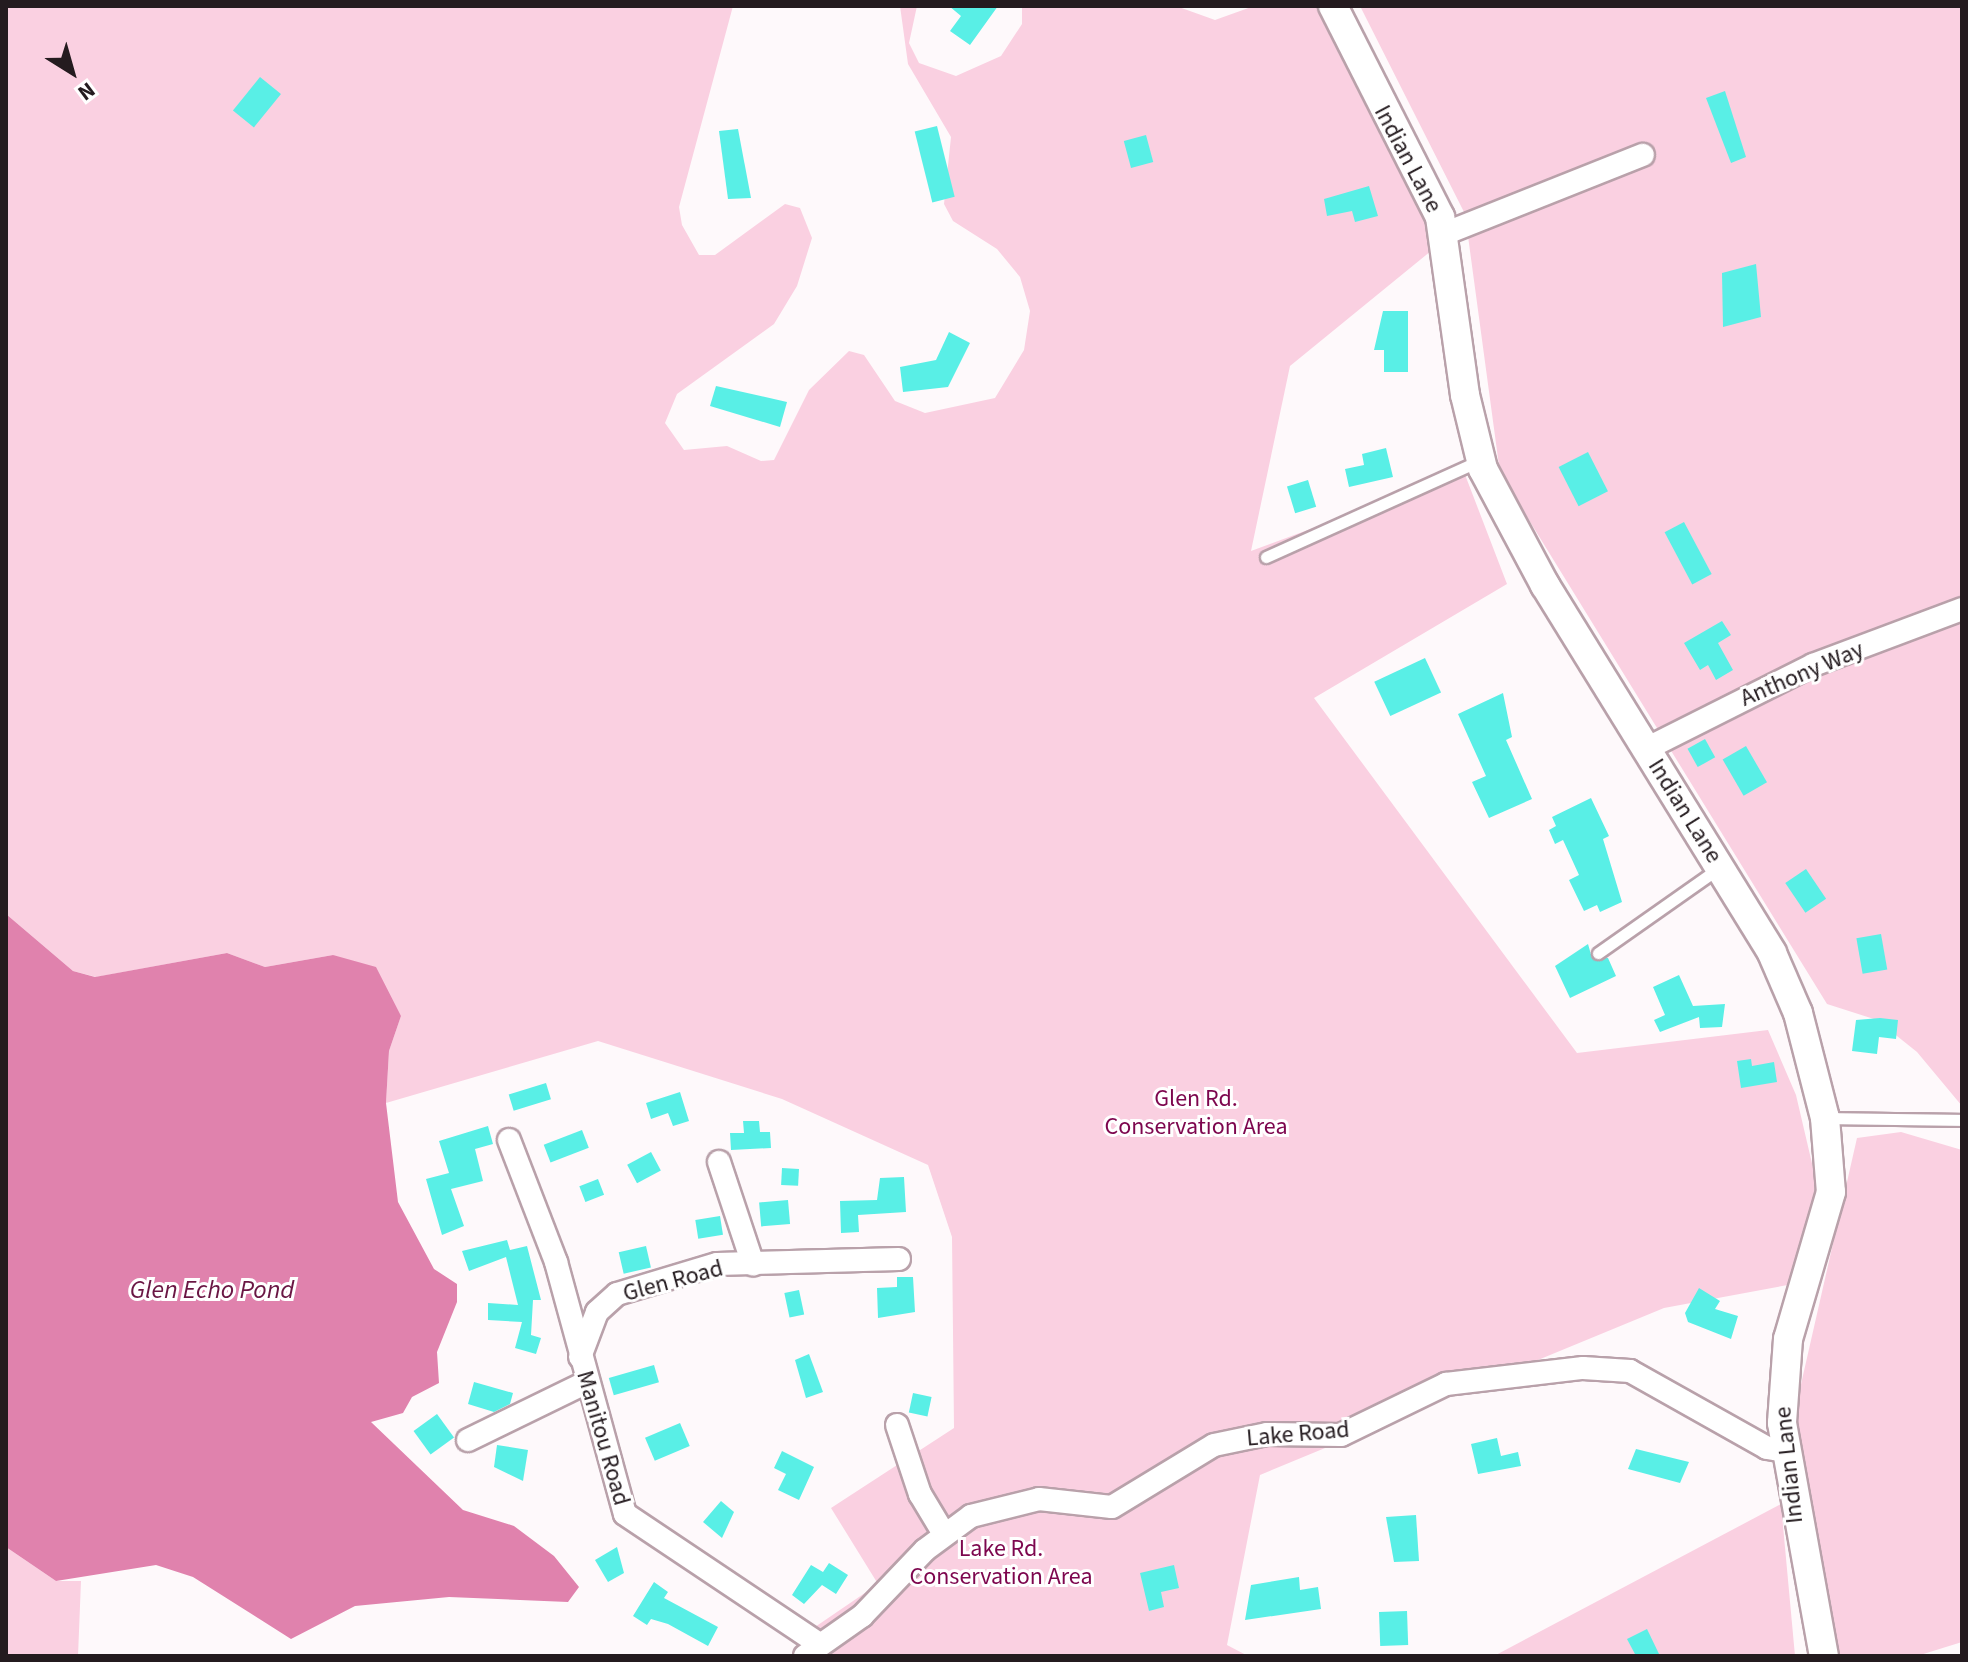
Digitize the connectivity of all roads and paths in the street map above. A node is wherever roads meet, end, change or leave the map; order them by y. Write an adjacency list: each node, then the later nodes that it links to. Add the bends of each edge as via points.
1 (1333, 6): 3 (street, Indian Lane)
2 (1643, 155): 3 (street)
3 (1444, 234): 4 (street, Indian Lane)
4 (1480, 460): 5 (lane); 7 (street, Indian Lane, via 1545,585)
5 (1266, 557)
6 (1962, 609): 7 (street, Anthony Way, via 1813,665)
7 (1646, 749): 8 (street, Indian Lane)
8 (1720, 867): 9 (lane); 10 (street, Indian Lane, via 1787,985)
9 (1598, 953)
10 (1825, 1118): 11 (lane); 20 (street, Indian Lane, via 1829,1211 1788,1339)
11 (1962, 1120)
12 (509, 1140): 16 (street, Manitou Road, via 556,1262)
13 (719, 1162): 15 (street)
14 (899, 1259): 15 (street, Glen Road)
15 (753, 1264): 16 (street, Glen Road, via 717,1264 617,1294 597,1312)
16 (580, 1357): 17 (street, Manitou Road)
17 (587, 1382): 19 (street); 22 (street, Manitou Road, via 625,1514)
18 (897, 1425): 21 (street, via 920,1494)
19 (468, 1440)
20 (1785, 1451): 21 (street, Lake Road, via 1767,1448 1630,1371 1583,1368 1446,1384 1341,1435 1247,1436 1214,1445 1112,1507 1039,1499 1004,1504); 23 (street, Indian Lane)
21 (944, 1534): 22 (street, Lake Road, via 862,1616)
22 (812, 1650)
23 (1824, 1656)

